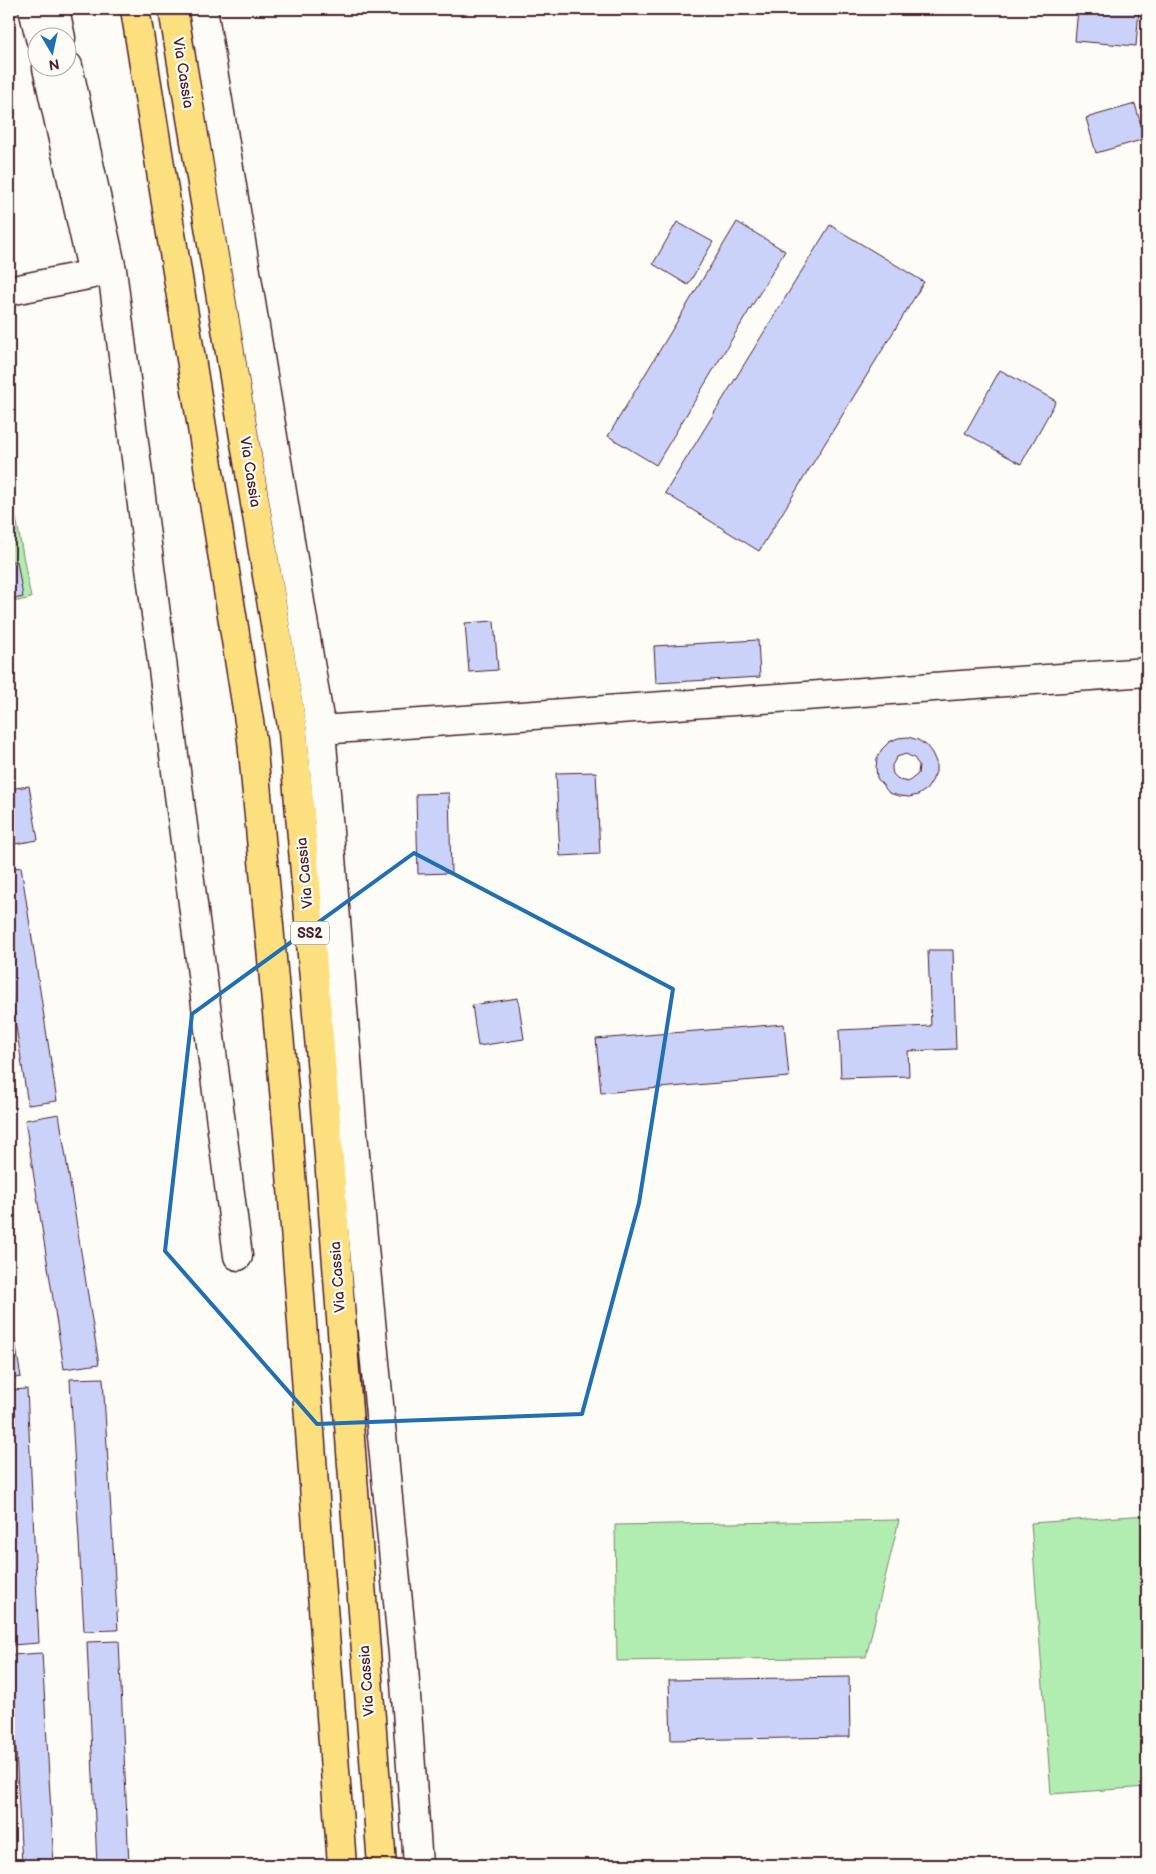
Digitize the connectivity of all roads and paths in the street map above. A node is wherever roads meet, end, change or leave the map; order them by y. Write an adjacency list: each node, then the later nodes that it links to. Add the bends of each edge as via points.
1 (33, 9): 6 (street)
2 (55, 9): 7 (street)
3 (135, 9): 14 (highway, SS2, via 252,740 288,1133)
4 (172, 9): 15 (highway, Via Cassia / SS2, via 293,732 327,1131)
5 (203, 9): 12 (street)
6 (38, 28)
7 (59, 28)
8 (49, 78): 10 (street, via 93,274)
9 (71, 78): 13 (street, via 112,270)
10 (9, 291)
11 (1147, 672): 12 (street)
12 (321, 730): 16 (street, via 353,1132 403,1654)
13 (238, 1256)
14 (342, 1865)
15 (382, 1865)
16 (418, 1865)

